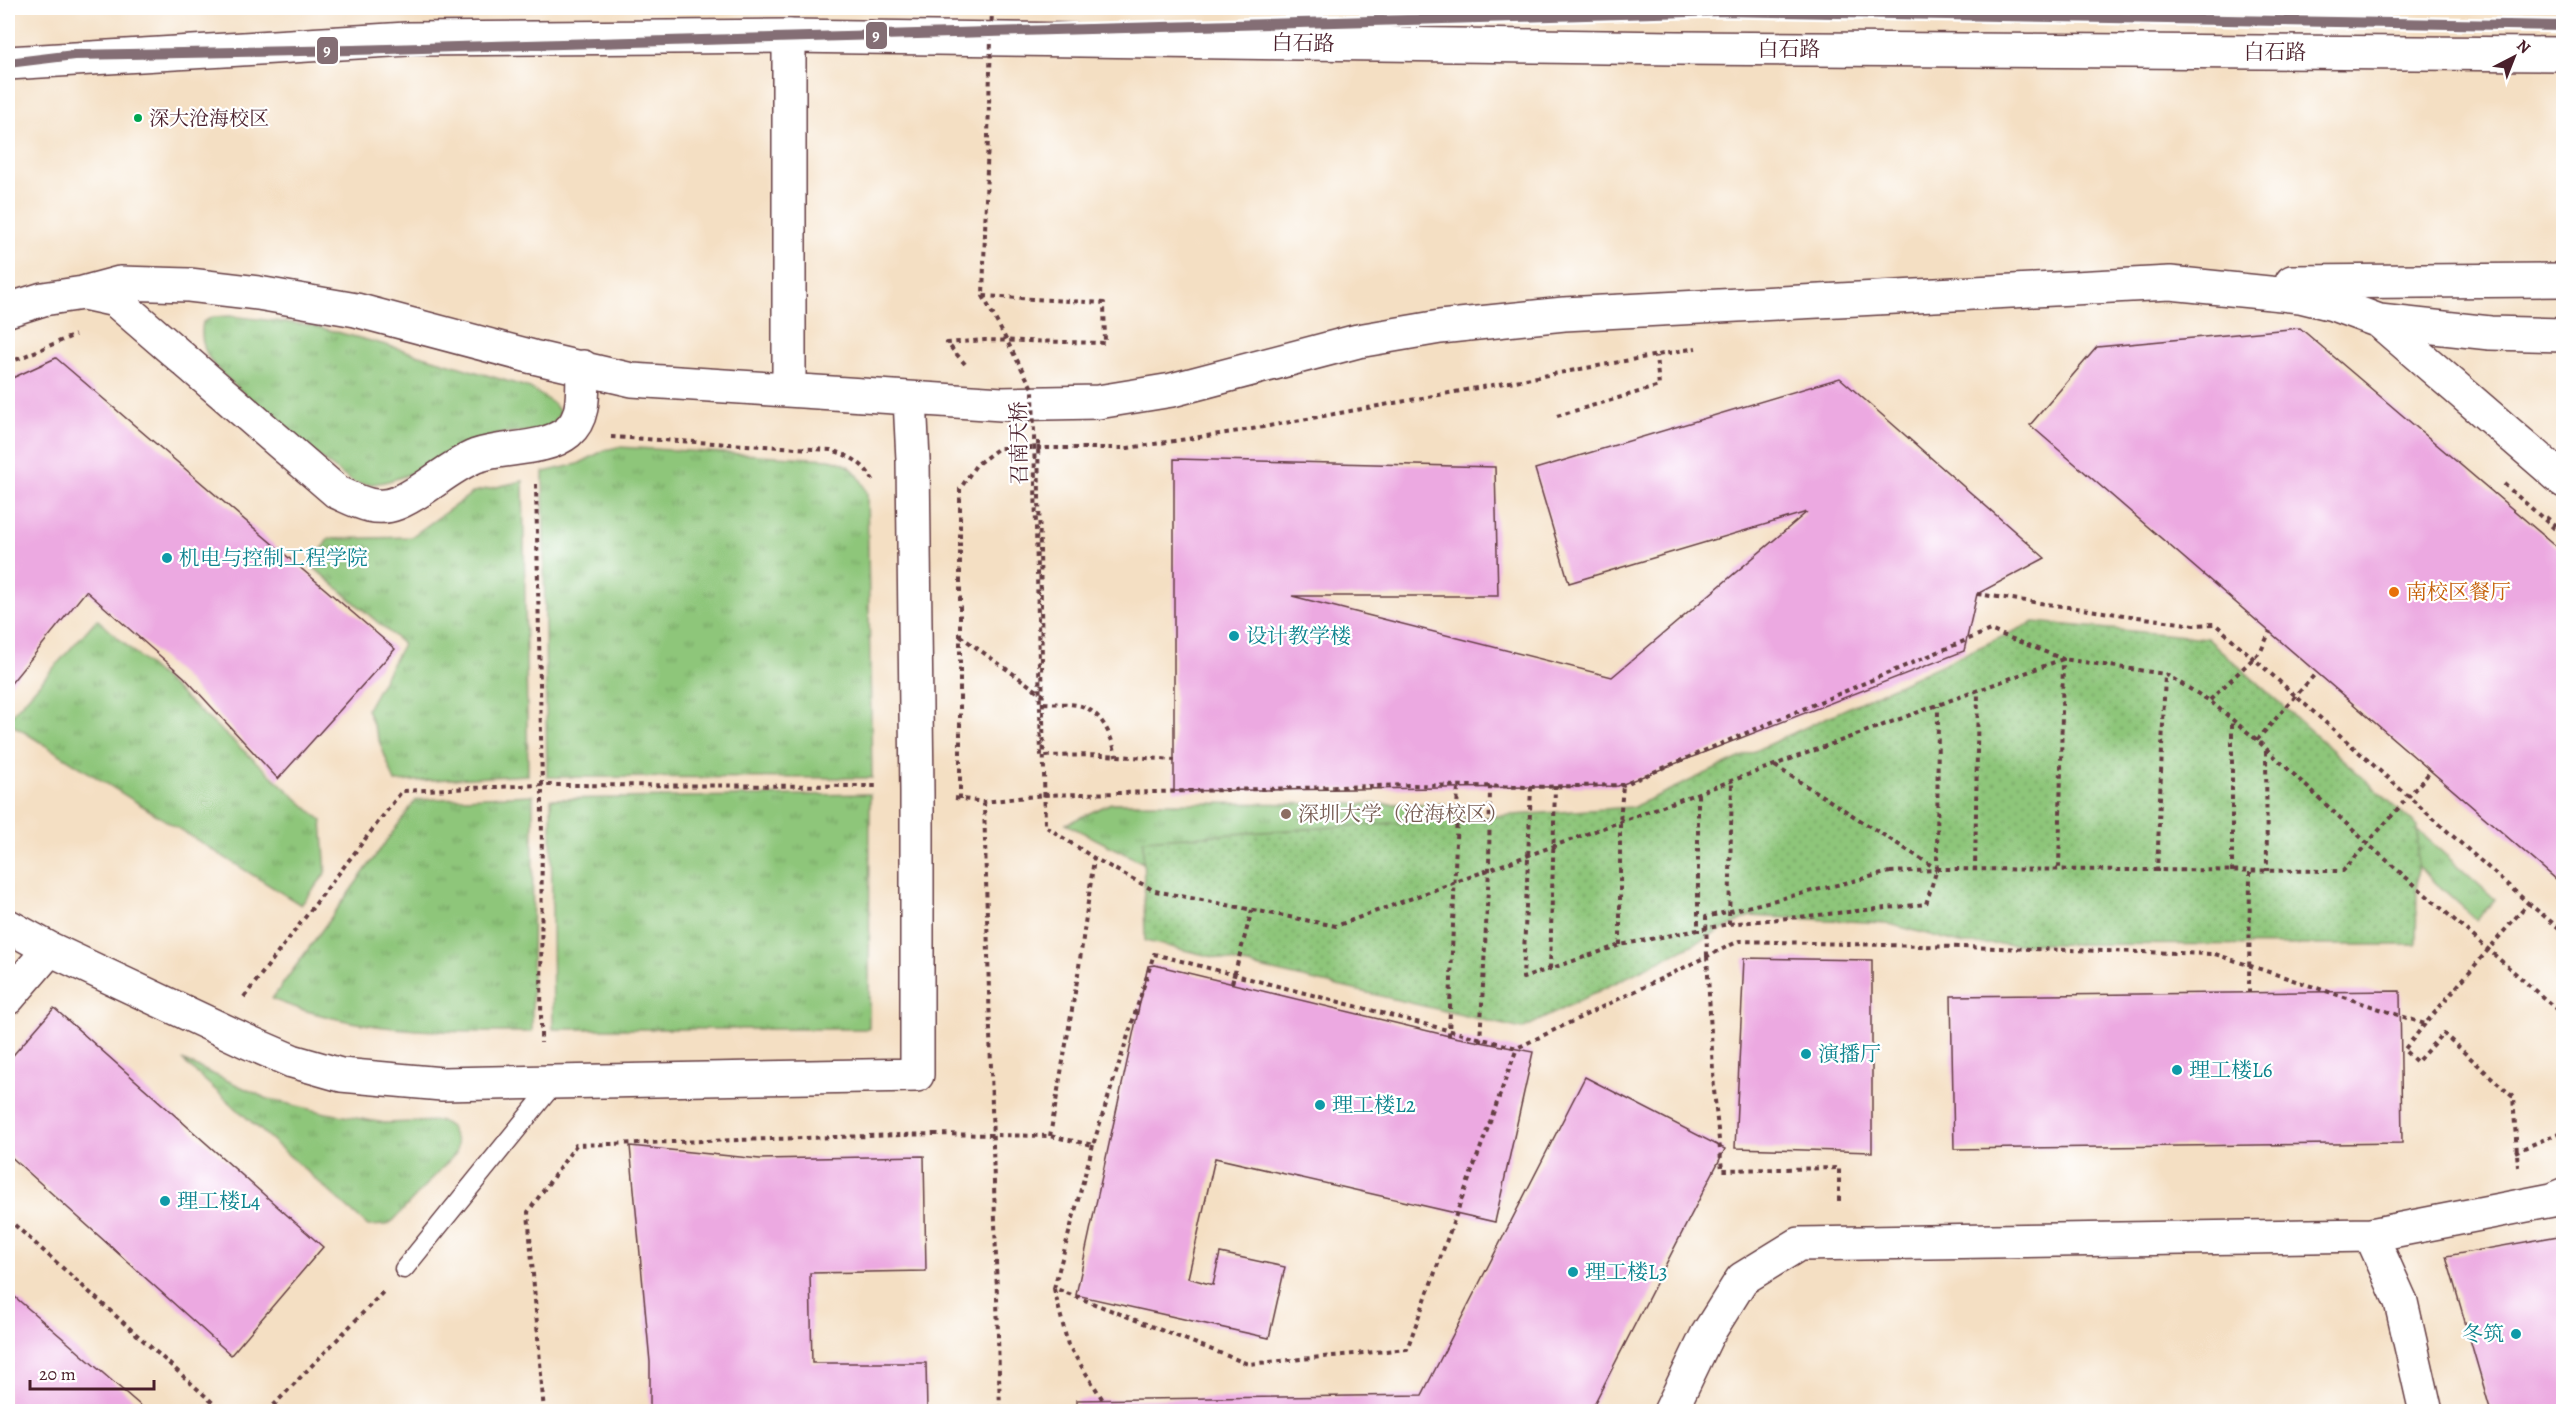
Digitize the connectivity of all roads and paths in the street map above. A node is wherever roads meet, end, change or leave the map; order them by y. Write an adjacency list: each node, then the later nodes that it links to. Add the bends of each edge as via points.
1 (992, 8): 8 (path, 召南天桥, bridge)
2 (789, 36): 3 (street, 白石路, via 1676,48); 4 (street, 白石路, via 407,39); 18 (street)
3 (2564, 54)
4 (8, 63)
5 (2564, 280): 6 (street)
6 (2170, 283): 10 (street, via 2300,296); 20 (street, via 1564,314 1440,327 1358,341 1162,392 1098,402)
7 (83, 293): 9 (street, via 42,299); 17 (street, via 120,283 258,293 356,310); 17 (street, via 116,300 337,492 370,507 397,504 474,457 500,448 546,444 568,432 580,417)
8 (983, 296): 13 (path, bridge, via 1104,303 1105,344); 43 (path, 召南天桥, bridge, via 1033,390 1041,756)
9 (8, 310)
10 (2379, 321): 12 (street, via 2490,333); 25 (street)
11 (80, 333): 16 (path)
12 (2564, 335)
13 (985, 340)
14 (1705, 346): 15 (path)
15 (1656, 356): 21 (path, via 1659,386); 23 (path, via 1128,448)
16 (8, 363)
17 (583, 368): 18 (street, via 632,380)
18 (789, 389): 19 (street)
19 (910, 399): 20 (street); 56 (street)
20 (1002, 404): 23 (path, via 1040,443)
21 (1557, 416)
22 (604, 437): 27 (path, via 831,450 865,466)
23 (1040, 449): 31 (path, via 999,448 976,465 960,489); 36 (path)
24 (536, 477): 49 (path)
25 (2564, 481)
26 (2502, 482): 28 (path)
27 (877, 487)
28 (2564, 537)
29 (1977, 594): 76 (path, bridge, via 2215,624)
30 (2270, 632): 37 (path, via 2261,651)
31 (960, 635): 36 (path); 60 (path)
32 (2063, 659): 34 (path); 35 (path); 52 (path, via 1990,630); 70 (path)
33 (2316, 673): 41 (path)
34 (2165, 674): 37 (path); 72 (path)
35 (1978, 691): 39 (path); 69 (path)
36 (1043, 695): 38 (path)
37 (2210, 700): 40 (path)
38 (1044, 703): 43 (path, via 1080,705 1100,719 1113,740); 58 (path)
39 (1938, 705): 45 (path); 68 (path)
40 (2232, 720): 41 (path); 73 (path)
41 (2257, 740): 42 (path)
42 (2266, 750): 63 (path); 71 (path)
43 (1116, 756): 44 (path, 召南天桥, bridge)
44 (1175, 759)
45 (1774, 766): 48 (path); 68 (path)
46 (2431, 771): 63 (path)
47 (880, 774): 53 (path)
48 (1732, 781): 57 (path); 78 (path)
49 (542, 785): 53 (path); 89 (path, via 402,791 240,1001); 94 (path)
50 (1458, 785): 51 (path); 58 (path); 75 (path)
51 (1490, 785): 54 (path); 67 (path)
52 (1623, 785): 55 (path); 62 (path)
53 (880, 786): 56 (path); 59 (path)
54 (1530, 787): 55 (path); 65 (path)
55 (1555, 787): 64 (path)
56 (917, 792): 60 (path); 96 (street, via 917,1076)
57 (1698, 794): 62 (path); 80 (path)
58 (1044, 795): 61 (path); 66 (path, via 1045,826)
59 (880, 798)
60 (960, 799): 61 (path)
61 (984, 802): 113 (path)
62 (1620, 822): 64 (path); 82 (path)
63 (2368, 844): 71 (path, via 2343,872); 90 (path)
64 (1552, 846): 65 (path); 85 (path)
65 (1528, 854): 67 (path); 85 (path, via 1523,978)
66 (1094, 858): 77 (path, via 1155,891); 98 (path)
67 (1488, 869): 75 (path); 93 (path)
68 (1937, 870): 69 (path); 78 (path, via 1926,904); 84 (path, bridge, via 1890,872 1706,917)
69 (1975, 871): 70 (path)
70 (2059, 871): 72 (path)
71 (2267, 871): 74 (path)
72 (2157, 872): 73 (path)
73 (2232, 872): 74 (path)
74 (2250, 872): 87 (path)
75 (1455, 882): 77 (path, via 1335,926); 92 (path)
76 (2529, 903): 81 (path); 91 (path, bridge)
77 (1252, 910): 86 (path)
78 (1729, 924): 80 (path)
79 (8, 926): 83 (street)
80 (1698, 932): 82 (path)
81 (2564, 932)
82 (1620, 945): 85 (path)
83 (50, 949): 88 (street); 96 (street, via 292,1061 341,1074 442,1084)
84 (1707, 956): 91 (path, bridge, via 1738,941 2215,954); 95 (path, bridge); 101 (path, via 1722,1170)
85 (1550, 969)
86 (1232, 983)
87 (2248, 993)
88 (8, 998)
89 (250, 1005)
90 (2564, 1016)
91 (2426, 1024): 100 (path, via 2404,1050 2417,1062 2442,1033 2513,1097)
92 (1449, 1036)
93 (1480, 1042)
94 (541, 1047)
95 (1517, 1048): 99 (path, bridge, via 1154,954); 107 (path, via 1407,1349 1248,1364)
96 (557, 1080): 106 (lane)
97 (2564, 1131): 100 (path)
98 (1050, 1136): 99 (path, bridge); 112 (path, bridge, via 934,1134 576,1145 528,1212)
99 (1093, 1145): 107 (path)
100 (2516, 1152): 103 (path)
101 (1839, 1168)
102 (2564, 1195): 103 (street)
103 (2523, 1204): 105 (street)
104 (8, 1219): 110 (path)
105 (2371, 1234): 114 (street, via 1799,1244 1742,1280 1707,1335); 115 (street, via 2401,1302)
106 (404, 1269)
107 (1054, 1288): 109 (path, via 1068,1345)
108 (384, 1290): 111 (path)
109 (1103, 1400)
110 (224, 1412)
111 (267, 1412)
112 (544, 1412)
113 (1000, 1412)
114 (1670, 1412)
115 (2426, 1412)

